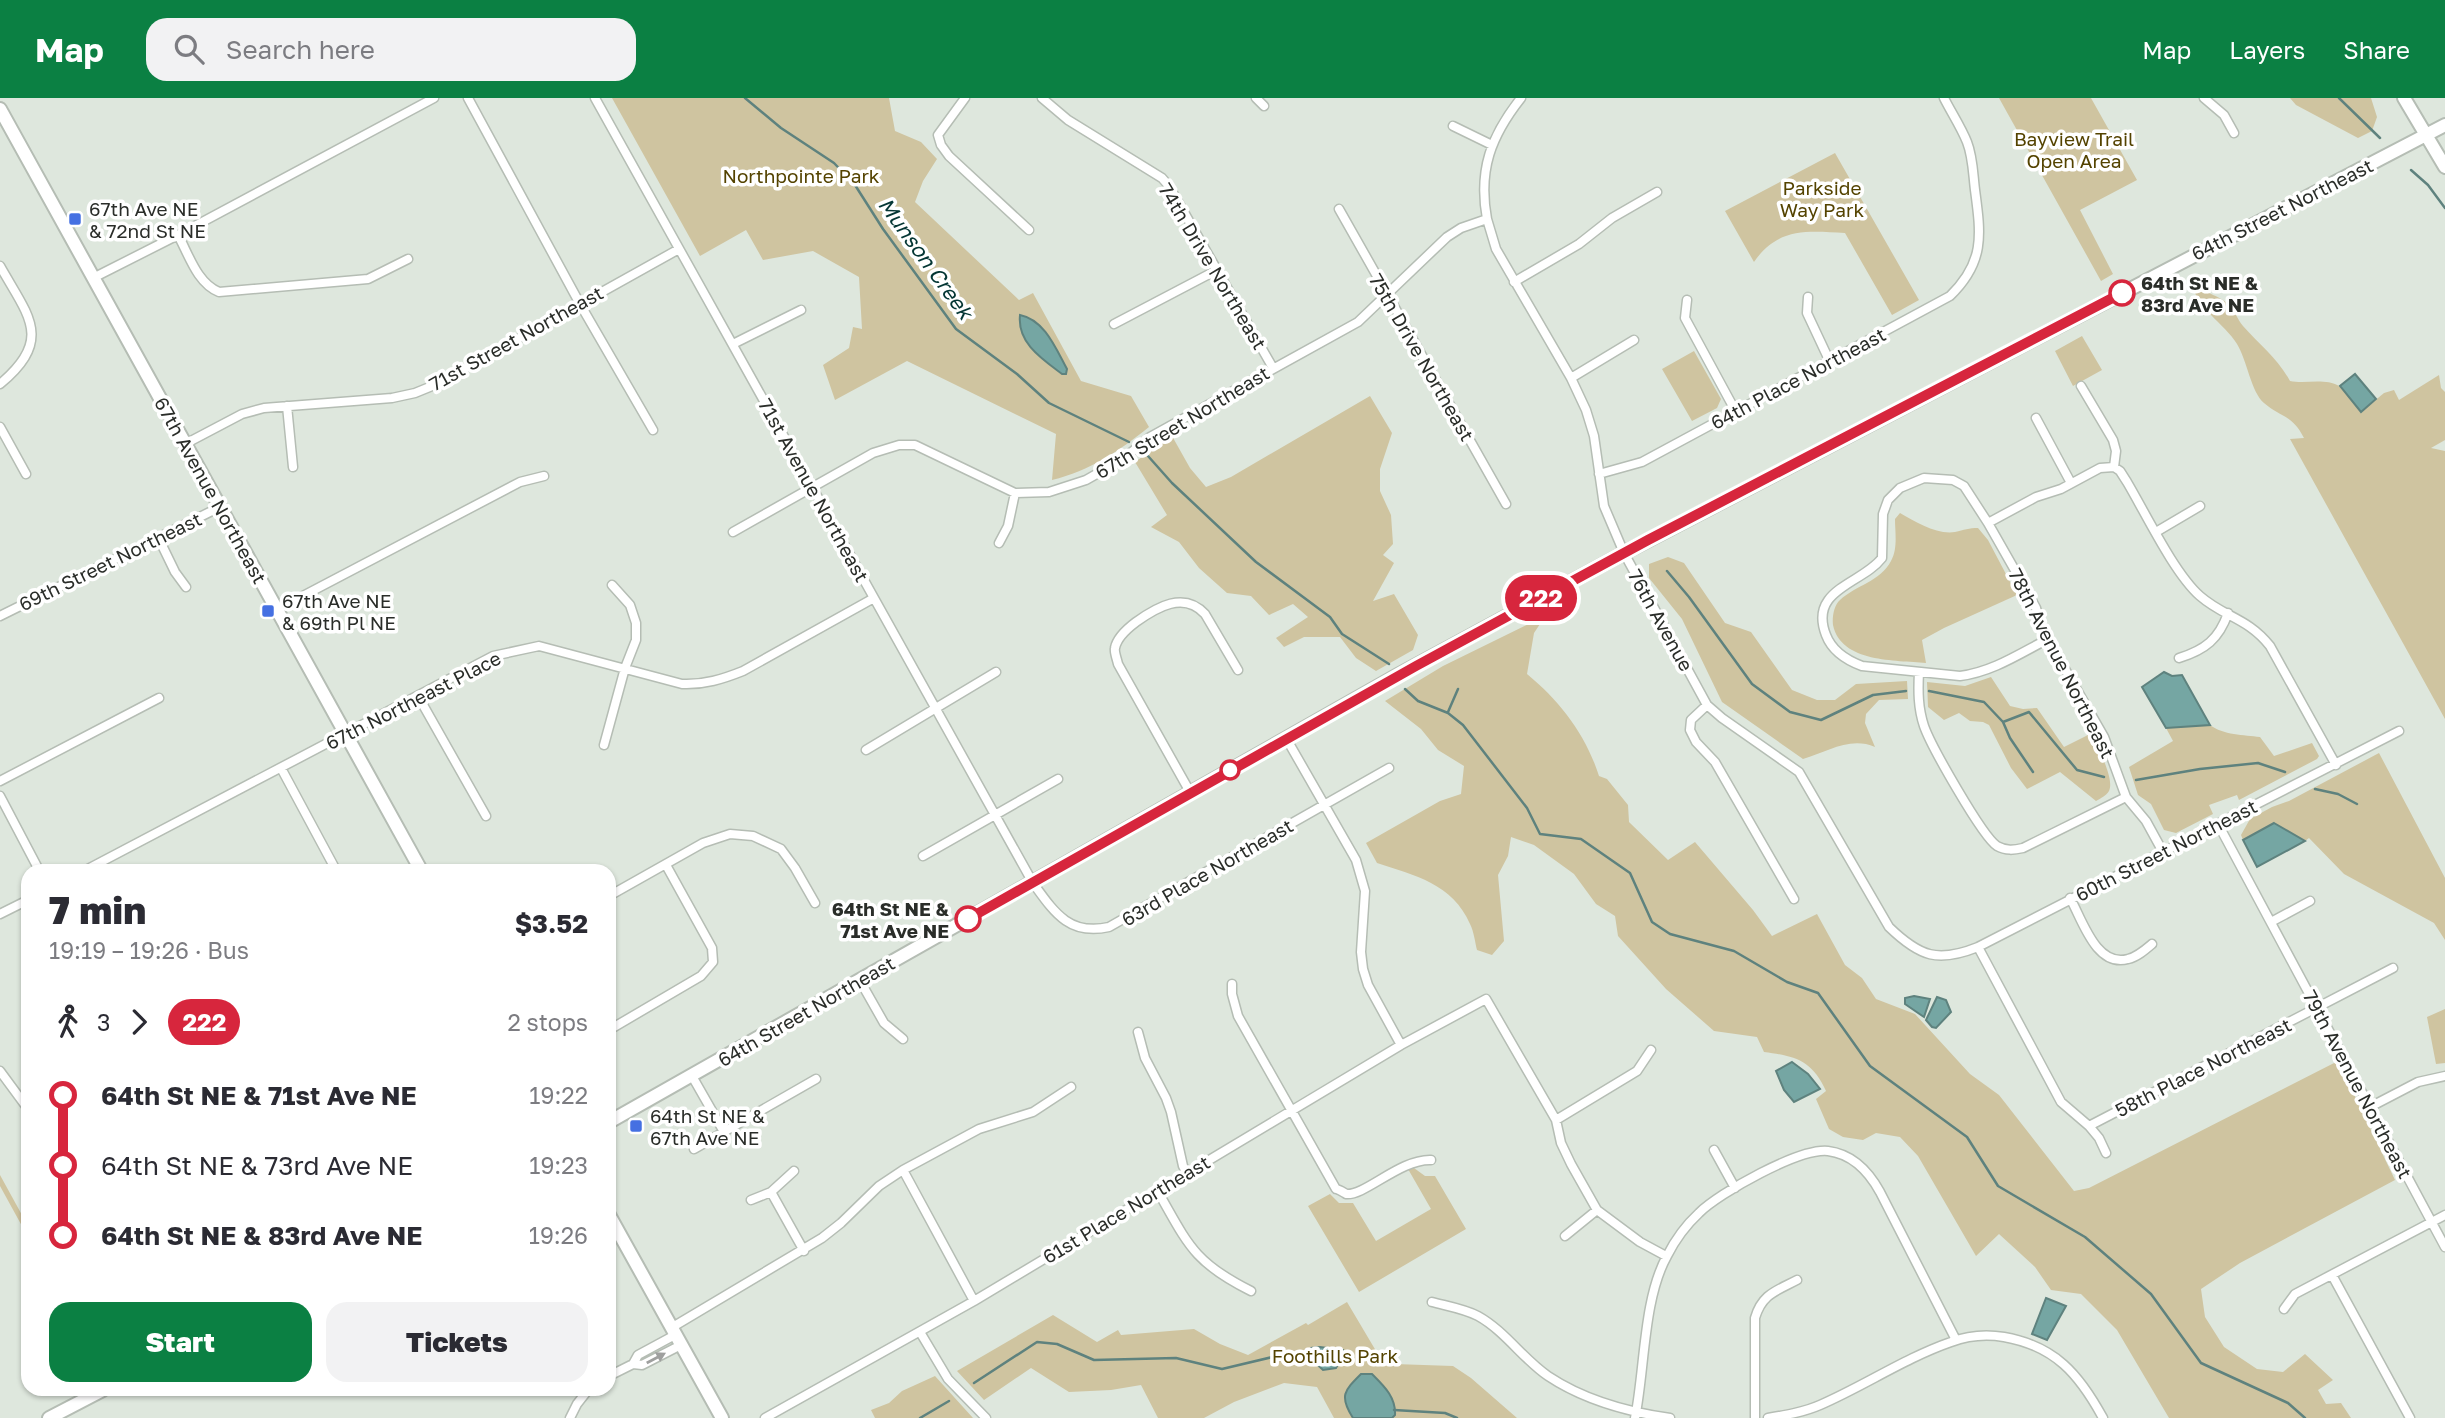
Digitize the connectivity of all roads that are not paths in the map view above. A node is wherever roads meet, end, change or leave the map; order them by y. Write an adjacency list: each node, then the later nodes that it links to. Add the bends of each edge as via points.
1 (434, 98): 23 (street)
2 (468, 98): 33 (street)
3 (595, 98): 24 (street, 71st Avenue Northeast)
4 (965, 98): 22 (street, via 938,135 941,145)
5 (1042, 98): 27 (street, 74th Drive Northeast, via 1068,120 1161,178)
6 (1256, 98): 11 (street)
7 (1521, 98): 17 (street, via 1502,122)
8 (1944, 98): 38 (street, 64th Place Northeast, via 1972,158 1980,229 1977,256 1950,296)
9 (2204, 98): 15 (street, via 2224,115)
10 (2404, 98): 16 (main road)
11 (1265, 106)
12 (0, 109): 28 (main road, 67th Avenue Northeast)
13 (2445, 125): 16 (main road, 64th Street Northeast)
14 (1453, 126): 17 (street)
15 (2234, 133)
16 (2426, 135): 18 (main road); 65 (main road, 64th Street Northeast)
17 (1492, 145): 21 (street, via 1484,177)
18 (2445, 167)
19 (1657, 192): 29 (street)
20 (1339, 209): 30 (street, 75th Drive Northeast)
21 (1487, 219): 29 (street, 76th Avenue, via 1496,249); 30 (street, 67th Street Northeast, via 1447,237)
22 (1030, 230)
23 (178, 236): 25 (street, via 202,280 219,292 368,279); 28 (street)
24 (679, 248): 33 (street, 71st Street Northeast); 37 (street, 71st Avenue Northeast)
25 (408, 259)
26 (0, 266): 41 (street, via 30,320 32,343 25,359)
27 (1217, 270): 35 (street); 39 (street, 74th Drive Northeast)
28 (93, 278): 48 (main road, 67th Avenue Northeast)
29 (1514, 282): 40 (street, 76th Avenue)
30 (1387, 295): 39 (street, 67th Street Northeast, via 1358,322); 57 (street, 75th Drive Northeast)
31 (1808, 297): 38 (street, via 1807,313)
32 (1688, 300): 44 (street, via 1685,318)
33 (580, 304): 43 (street, 71st Street Northeast, via 415,393); 47 (street)
34 (801, 310): 37 (street)
35 (1114, 324)
36 (1634, 340): 40 (street)
37 (733, 344): 55 (street, 71st Avenue Northeast)
38 (1830, 362): 44 (street, 64th Place Northeast)
39 (1273, 368): 56 (street, 67th Street Northeast, via 1150,437 1086,480 1048,492)
40 (1571, 378): 52 (street, 76th Avenue, via 1594,436)
41 (0, 384)
42 (2081, 386): 50 (street, via 2113,440)
43 (287, 406): 48 (street, 71st Street Northeast, via 242,414); 49 (street)
44 (1736, 412): 52 (street, 64th Place Northeast, via 1642,462)
45 (2036, 418): 54 (street)
46 (0, 427): 51 (street)
47 (653, 430)
48 (185, 444): 59 (main road, 67th Avenue Northeast)
49 (293, 467)
50 (2114, 467): 54 (street, via 2100,468); 62 (street)
51 (26, 474)
52 (1599, 474): 65 (street, 76th Avenue, via 1604,506)
53 (544, 477): 69 (street, via 520,482)
54 (2071, 483): 60 (street)
55 (813, 487): 56 (street, 67th Street Northeast, via 873,453 899,444 915,445); 61 (street, 67th Street Northeast); 68 (street, 71st Avenue Northeast)
56 (1015, 493): 64 (street)
57 (1506, 504)
58 (2200, 506): 62 (street)
59 (220, 507): 63 (street, 69th Street Northeast); 69 (main road, 67th Avenue Northeast)
60 (1988, 523): 72 (street, 78th Avenue Northeast, via 2036,608); 77 (street, 78th Avenue Northeast, via 1964,486 1953,480 1924,478 1900,488 1882,514 1882,558 1829,598 1823,624 1833,648 1862,666)
61 (733, 532)
62 (2156, 532): 70 (street, via 2192,588)
63 (158, 537): 67 (street); 71 (street, 69th Street Northeast)
64 (999, 543)
65 (1624, 553): 80 (street, 76th Avenue); 84 (main road, 64th Street Northeast)
66 (612, 585): 74 (street, via 630,605 636,622 636,640)
67 (186, 587)
68 (874, 598): 74 (street, 67th Northeast Place, via 720,680 682,684); 81 (street, 71st Avenue Northeast)
69 (278, 609): 83 (main road, 67th Avenue Northeast)
70 (2228, 613): 73 (street, via 2222,629 2200,651); 87 (street, via 2256,630 2270,646)
71 (0, 616)
72 (2048, 639): 77 (street, via 1976,674); 94 (street, 78th Avenue Northeast, via 2104,737)
73 (2179, 657)
74 (625, 668): 78 (street, 67th Northeast Place, via 527,647 493,656); 85 (street)
75 (1238, 670): 92 (street, via 1199,608 1180,602 1150,612 1129,628 1115,649 1118,664)
76 (996, 672): 81 (street)
77 (1919, 673): 94 (street, via 1920,710 1930,740 1983,831 1997,846 2013,850 2035,844)
78 (418, 696): 83 (street, 67th Northeast Place); 97 (street)
79 (159, 698): 91 (street)
80 (1707, 705): 108 (street, via 1691,720 1690,730 1715,762); 117 (street, 76th Avenue, via 1800,772 1889,927 1905,942)
81 (936, 709): 86 (street); 96 (street, 71st Avenue Northeast)
82 (2399, 731): 87 (street, 60th Street Northeast)
83 (346, 733): 88 (street, 67th Northeast Place); 104 (main road, 67th Avenue Northeast)
84 (1286, 738): 92 (main road, 64th Street Northeast); 95 (street)
85 (604, 745)
86 (866, 750)
87 (2336, 765): 98 (street, 60th Street Northeast)
88 (281, 768): 102 (street, 67th Northeast Place); 103 (street)
89 (1389, 768): 95 (street, 63rd Place Northeast)
90 (1058, 779): 96 (street)
91 (0, 781)
92 (1191, 792): 106 (main road, 64th Street Northeast)
93 (0, 796): 101 (street)
94 (2126, 797): 99 (street, 78th Avenue Northeast)
95 (1325, 805): 106 (street, 63rd Place Northeast, via 1109,927 1096,930 1068,923); 125 (street, via 1362,876 1361,951 1367,985)
96 (996, 815): 100 (street); 106 (street, 71st Avenue Northeast)
97 (486, 816)
98 (2218, 824): 99 (street, 60th Street Northeast); 114 (street, 79th Avenue Northeast)
99 (2163, 852): 109 (street, 60th Street Northeast)
100 (923, 856)
101 (36, 864)
102 (97, 864)
103 (333, 864)
104 (418, 864)
105 (666, 865): 107 (street); 111 (street, via 718,837 753,836 787,855); 122 (street, via 712,948 713,961 701,976)
106 (1033, 883): 119 (main road, 64th Street Northeast)
107 (616, 892)
108 (1794, 898)
109 (2070, 898): 115 (street, via 2101,952 2111,959 2126,960); 116 (street, 60th Street Northeast)
110 (2310, 901): 114 (street)
111 (815, 903)
112 (21, 904): 113 (street)
113 (0, 914)
114 (2271, 922): 121 (street, 79th Avenue Northeast)
115 (2152, 944)
116 (1978, 947): 117 (street, 60th Street Northeast, via 1945,957); 137 (street, via 2060,1102)
117 (1930, 954)
118 (2392, 968): 121 (street, 58th Place Northeast)
119 (859, 979): 124 (street, via 884,1023); 128 (main road, 64th Street Northeast)
120 (1232, 984): 134 (street, via 1238,1016)
121 (2317, 1008): 133 (street, 79th Avenue Northeast); 137 (street, 58th Place Northeast)
122 (616, 1026)
123 (1138, 1032): 145 (street, via 1145,1058 1166,1098)
124 (903, 1038)
125 (1401, 1045): 134 (street, 61st Place Northeast); 136 (street, 61st Place Northeast, via 1486,999)
126 (1651, 1050): 136 (street, via 1637,1070)
127 (0, 1071): 132 (street)
128 (692, 1076): 135 (main road, 64th Street Northeast); 138 (street)
129 (2445, 1076): 133 (street, via 2418,1082)
130 (816, 1079): 138 (street)
131 (1071, 1087): 143 (street, via 1033,1112 979,1129)
132 (21, 1100)
133 (2370, 1107): 152 (street, 79th Avenue Northeast)
134 (1290, 1111): 142 (street, via 1336,1189 1346,1194 1418,1160); 145 (street, 61st Place Northeast)
135 (616, 1118)
136 (1556, 1120): 150 (street, via 1561,1143)
137 (2089, 1126): 141 (street)
138 (724, 1132): 139 (street)
139 (694, 1149)
140 (1714, 1150): 146 (street)
141 (2106, 1153)
142 (1431, 1160)
143 (903, 1170): 156 (street); 161 (street)
144 (794, 1171): 148 (street)
145 (1186, 1173): 147 (street, 61st Place Northeast)
146 (1735, 1188): 157 (street, via 1701,1211); 166 (street, via 1798,1155 1828,1151 1855,1161 1880,1192)
147 (1157, 1190): 160 (street, via 1197,1256); 161 (street, 61st Place Northeast)
148 (771, 1192): 149 (street); 156 (street)
149 (751, 1199)
150 (1597, 1210): 154 (street); 157 (street)
151 (2445, 1215): 152 (street)
152 (2432, 1223): 155 (street, 79th Avenue Northeast); 158 (street)
153 (616, 1228): 165 (main road)
154 (1565, 1236)
155 (2445, 1247)
156 (804, 1251): 165 (street)
157 (1666, 1256): 170 (street, via 1651,1303)
158 (2332, 1275): 163 (street, via 2295,1294); 180 (street)
159 (1797, 1280): 177 (street, via 1759,1304 1755,1318)
160 (1251, 1291)
161 (974, 1301): 164 (street, 61st Place Northeast)
162 (1432, 1302): 170 (street, via 1475,1314 1545,1374)
163 (2284, 1309)
164 (920, 1332): 174 (street, 61st Place Northeast); 175 (street, via 948,1379)
165 (676, 1336): 167 (street, via 642,1365 632,1364); 173 (main road)
166 (1956, 1340): 178 (street, via 1819,1405); 179 (street, via 1994,1335 2032,1343 2071,1371)
167 (616, 1372)
168 (91, 1396): 171 (main road)
169 (583, 1396): 172 (street)
170 (1635, 1416): 176 (street)
171 (48, 1418)
172 (570, 1418)
173 (723, 1418)
174 (765, 1418)
175 (986, 1418)
176 (1670, 1418)
177 (1755, 1418)
178 (1768, 1418)
179 (2103, 1418)
180 (2410, 1418)

